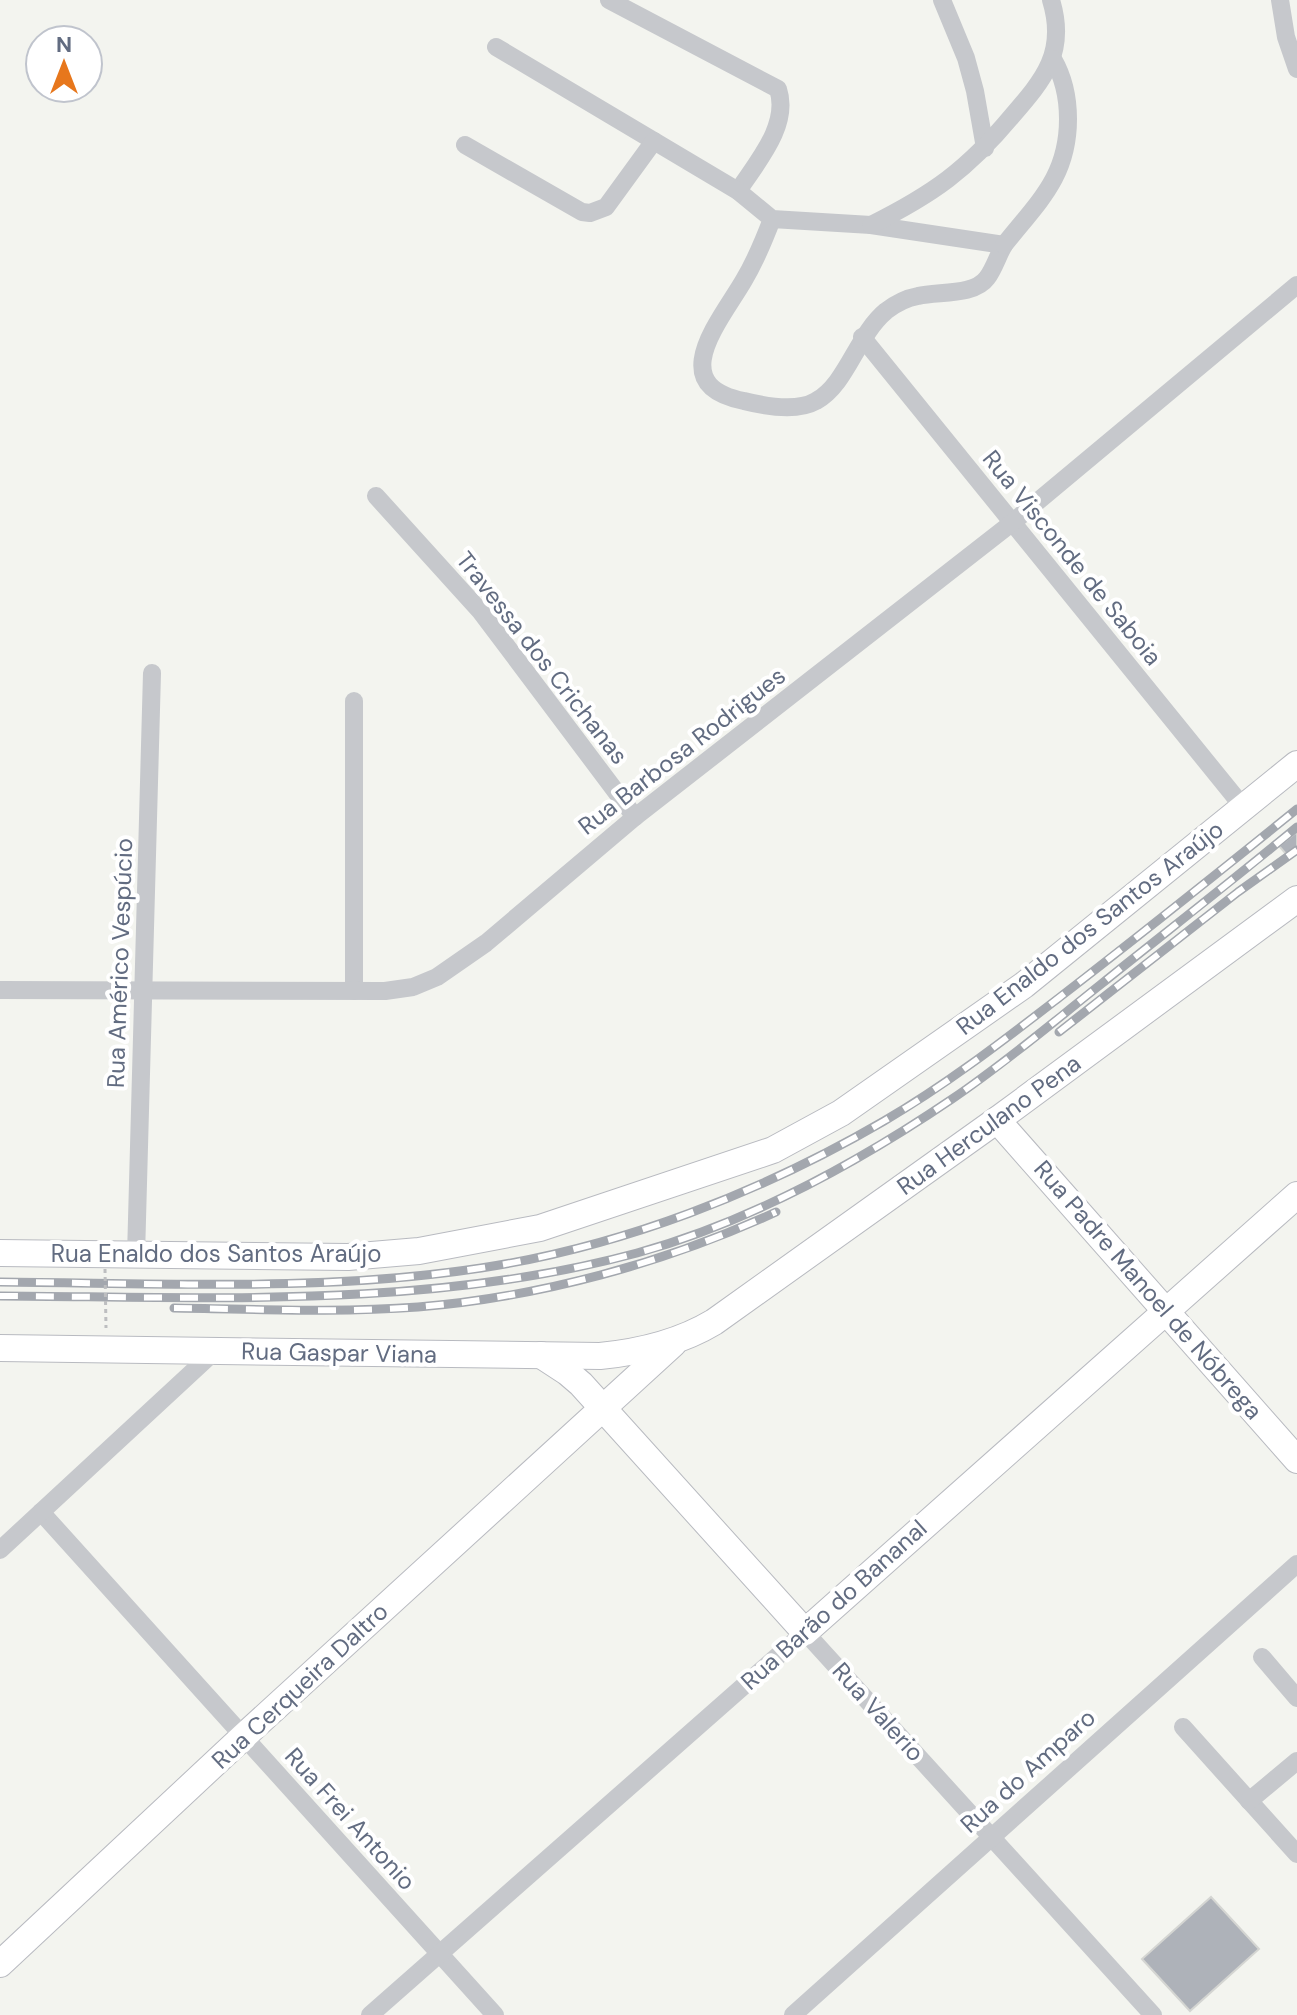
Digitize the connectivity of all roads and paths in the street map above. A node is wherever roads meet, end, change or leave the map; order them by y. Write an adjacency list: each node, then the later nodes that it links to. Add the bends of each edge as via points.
1 (609, 0): 11 (street, via 778,89 781,118)
2 (942, 0): 10 (street, via 966,58)
3 (1051, 0): 6 (street)
4 (1280, 0): 7 (street)
5 (496, 47): 8 (street)
6 (1053, 59): 10 (street, via 1047,75); 14 (street, via 1065,83 1066,151 1053,183)
7 (1297, 69)
8 (654, 141): 9 (street, via 606,207 590,213); 11 (street)
9 (465, 145)
10 (985, 148): 13 (street, via 940,186)
11 (738, 191): 12 (street)
12 (772, 219): 13 (street); 16 (street, via 759,254 704,348 707,384 725,398 761,405 814,402 843,371)
13 (871, 225): 14 (street)
14 (1004, 245): 16 (street, via 987,279 978,285 916,296 878,317)
15 (1297, 285): 18 (street, Rua Barbosa Rodrigues)
16 (862, 337): 18 (street, Rua Visconde de Saboia)
17 (376, 496): 23 (street, Travessa dos Crichanas, via 481,612)
18 (1013, 522): 22 (street, Rua Visconde de Saboia); 23 (street, Rua Barbosa Rodrigues)
19 (152, 673): 26 (street, Rua Américo Vespúcio)
20 (354, 701): 27 (street)
21 (1297, 764): 22 (main road, Rua Enaldo dos Santos Araújo)
22 (1244, 808): 31 (main road, Rua Enaldo dos Santos Araújo, via 1024,985 841,1113 773,1150 540,1228 419,1251 348,1257)
23 (635, 817): 27 (street, Rua Barbosa Rodrigues, via 486,943 437,977 413,987)
24 (1297, 899): 28 (main road, Rua Herculano Pena)
25 (0, 990): 26 (street, Rua Barbosa Rodrigues)
26 (143, 991): 27 (street, Rua Barbosa Rodrigues); 31 (street, Rua Américo Vespúcio)
27 (354, 991)
28 (997, 1120): 33 (main road, Rua Padre Manoel de Nóbrega); 35 (main road, Rua Herculano Pena, via 714,1322)
29 (1297, 1195): 33 (main road, Rua Barão do Bananal)
30 (0, 1253): 31 (main road, Rua Enaldo dos Santos Araújo)
31 (136, 1256)
32 (105, 1269): 34 (path, bridge)
33 (1167, 1309): 40 (main road, Rua Padre Manoel de Nóbrega); 44 (main road, Rua Barão do Bananal)
34 (106, 1328)
35 (675, 1341): 38 (main road, Rua Gaspar Viana, via 600,1356); 39 (main road, Rua Cerqueira Daltro)
36 (0, 1348): 37 (main road, Rua Gaspar Viana)
37 (215, 1351): 38 (main road, Rua Gaspar Viana); 41 (street)
38 (541, 1355): 39 (main road, via 567,1372)
39 (601, 1410): 44 (main road, Rua Valerio); 48 (main road, Rua Cerqueira Daltro)
40 (1297, 1460)
41 (41, 1512): 42 (street); 48 (street, Rua Frei Antonio)
42 (0, 1550)
43 (1297, 1564): 51 (street, Rua do Amparo)
44 (805, 1632): 51 (street, Rua Valerio); 53 (street, Rua Barão do Bananal)
45 (1262, 1657): 46 (street)
46 (1297, 1698)
47 (1183, 1727): 50 (street)
48 (244, 1736): 53 (street, Rua Frei Antonio); 54 (main road, Rua Cerqueira Daltro)
49 (1297, 1761): 50 (street)
50 (1249, 1801): 52 (street)
51 (991, 1836): 57 (street, Rua do Amparo); 58 (street, Rua Valerio)
52 (1297, 1854)
53 (439, 1953): 55 (street, Rua Barão do Bananal); 56 (street, Rua Frei Antonio)
54 (0, 1964)
55 (370, 2015)
56 (495, 2015)
57 (793, 2015)
58 (1153, 2015)

